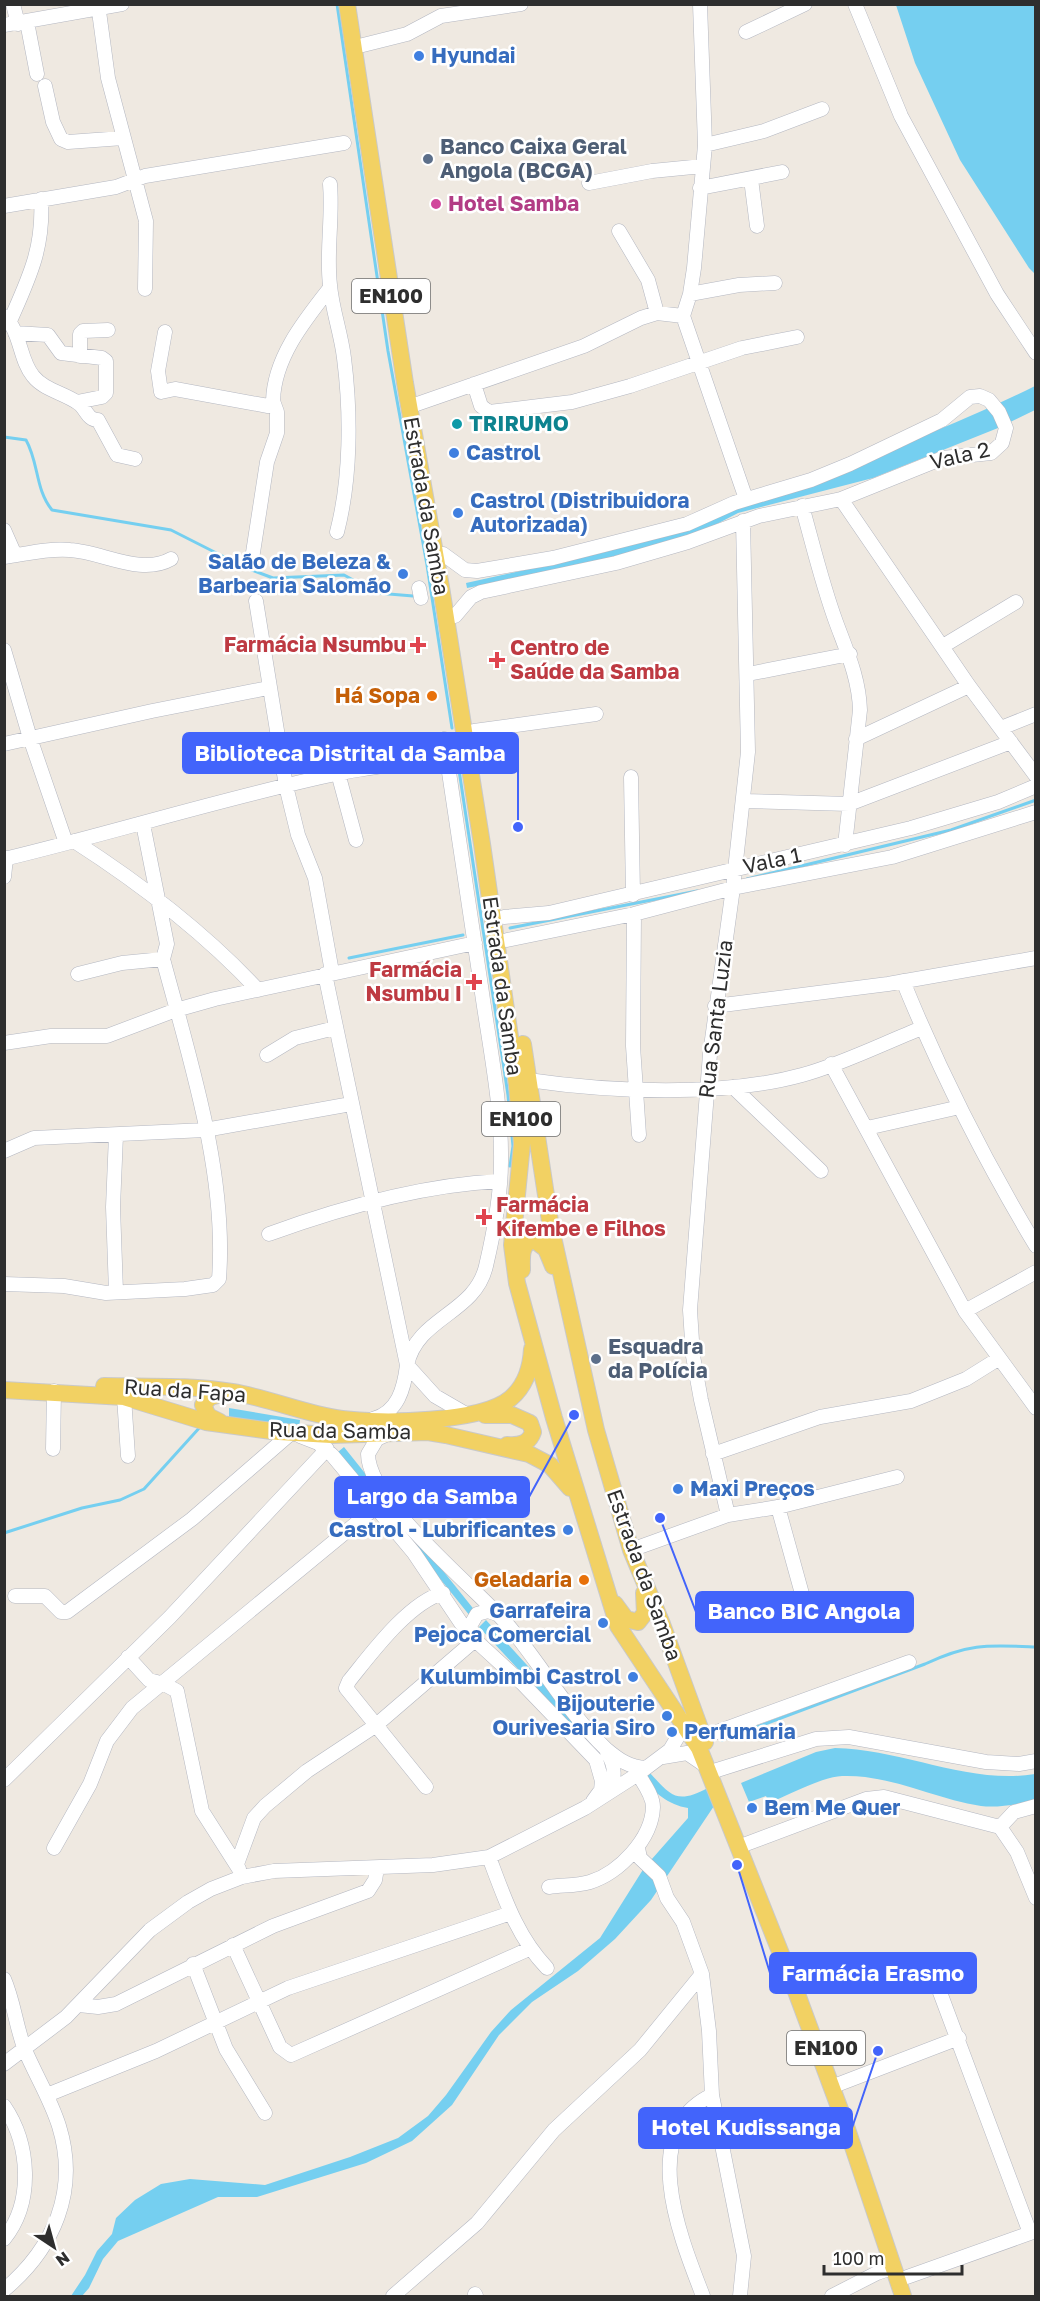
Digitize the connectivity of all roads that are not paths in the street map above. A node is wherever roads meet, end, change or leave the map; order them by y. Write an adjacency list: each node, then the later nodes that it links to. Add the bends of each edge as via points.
1 (13, 4): 10 (street)
2 (122, 4): 9 (street)
3 (347, 4): 131 (main road, Estrada da Samba / EN100, via 517,1084 522,1144 512,1245)
4 (357, 4): 12 (main road, Estrada da Samba / EN100)
5 (521, 4): 12 (street, via 441,16 407,34)
6 (700, 4): 18 (street)
7 (805, 4): 11 (street)
8 (855, 4): 40 (street, via 901,116 997,294)
9 (99, 7): 10 (street); 16 (street, via 108,78)
10 (17, 24): 13 (street)
11 (746, 32)
12 (363, 45): 46 (main road, Estrada da Samba / EN100)
13 (37, 74)
14 (45, 86): 16 (street, via 61,139 68,142)
15 (822, 109): 18 (street, via 764,131)
16 (123, 138): 21 (street)
17 (344, 143): 21 (street)
18 (705, 145): 19 (street)
19 (703, 166): 23 (street); 25 (street)
20 (782, 172): 22 (street)
21 (135, 179): 26 (street, via 116,187); 32 (street, via 147,228)
22 (751, 179): 25 (street); 28 (street)
23 (588, 183)
24 (330, 184): 31 (street)
25 (700, 189): 33 (street)
26 (41, 200): 27 (street); 36 (street, via 41,238)
27 (4, 206)
28 (757, 226)
29 (619, 231): 34 (street, via 648,280)
30 (775, 283): 33 (street)
31 (330, 288): 44 (street, via 285,354); 53 (street, via 344,358 348,414 346,497)
32 (145, 289)
33 (690, 294): 35 (street)
34 (657, 313): 35 (street); 43 (street, via 584,346)
35 (683, 316): 42 (street)
36 (10, 324): 41 (street, via 48,335 61,353); 45 (street, via 33,377)
37 (108, 330): 41 (street, via 83,331)
38 (165, 332): 44 (street, via 153,371 161,392 175,389 265,406)
39 (797, 337): 42 (street)
40 (1035, 353)
41 (80, 356): 45 (street, via 106,361 106,393)
42 (699, 361): 43 (street, via 572,402 521,410 483,410); 48 (street)
43 (474, 384): 46 (street)
44 (273, 401): 56 (street, via 277,433 267,462)
45 (77, 402): 47 (street, via 91,419 99,422 117,455)
46 (417, 404): 54 (main road, Estrada da Samba / EN100)
47 (135, 459)
48 (746, 499): 49 (street, Vala 2, via 811,480 910,437 942,420 970,398 980,396 989,400 999,412 1005,435 991,453 943,458); 54 (street, Vala 2, via 663,532 553,558 477,571 465,570)
49 (841, 499): 50 (street, Vala 2); 61 (street)
50 (802, 506): 51 (street, Vala 2); 63 (street, via 822,579)
51 (743, 521): 60 (street, Vala 2, via 616,563 481,592 471,597); 64 (street, Rua Santa Luzia)
52 (4, 530): 55 (street)
53 (337, 532)
54 (443, 554): 60 (main road, Estrada da Samba / EN100)
55 (10, 556): 57 (street, via 74,550 145,565 160,565)
56 (252, 558)
57 (171, 559)
58 (256, 601): 66 (street)
59 (1016, 602): 61 (street)
60 (455, 616): 70 (main road, Estrada da Samba / EN100)
61 (943, 646): 65 (street)
62 (4, 650): 71 (street)
63 (850, 654): 64 (street); 72 (street, via 859,692)
64 (748, 674): 82 (street, Rua Santa Luzia, via 748,752)
65 (969, 686): 69 (street); 72 (street)
66 (268, 688): 71 (street); 80 (street)
67 (596, 714): 70 (street)
68 (1035, 714): 69 (street)
69 (1001, 728): 73 (street)
70 (474, 731): 95 (main road, Estrada da Samba / EN100)
71 (30, 738): 74 (street); 87 (street)
72 (856, 739): 83 (street)
73 (1011, 742): 78 (street); 83 (street)
74 (4, 744)
75 (428, 755): 76 (street, via 443,763); 76 (street, Estrada da Samba, via 444,739); 77 (street)
76 (448, 771): 96 (street, Estrada da Samba)
77 (338, 773): 80 (street); 86 (street)
78 (1035, 776)
79 (631, 777): 92 (street)
80 (286, 786): 85 (street); 100 (street, via 298,835 315,878)
81 (1035, 786): 88 (street, Vala 1, via 998,802)
82 (743, 801): 83 (street); 91 (street, Rua Santa Luzia)
83 (849, 804): 88 (street)
84 (1035, 812): 91 (street, Vala 1, via 892,858)
85 (143, 824): 87 (street); 93 (street)
86 (356, 840)
87 (70, 842): 89 (street); 93 (street)
88 (846, 845): 91 (street, Vala 1)
89 (5, 859): 90 (street)
90 (4, 877)
91 (733, 878): 92 (street, Vala 1); 94 (street, Vala 1); 104 (street, Rua Santa Luzia)
92 (633, 895): 95 (street, Vala 1, via 549,913)
93 (158, 899): 99 (street, via 166,944); 103 (street, via 222,951)
94 (634, 914): 97 (street, Vala 1); 114 (street)
95 (504, 917): 97 (main road, Estrada da Samba / EN100)
96 (474, 937): 100 (street); 123 (street, Estrada da Samba, via 498,1113)
97 (507, 940): 111 (main road, Estrada da Samba / EN100)
98 (1035, 958): 102 (street)
99 (163, 959): 101 (street, via 122,963); 105 (street)
100 (328, 973): 103 (street); 106 (street)
101 (78, 974)
102 (903, 981): 104 (street); 107 (street)
103 (258, 990): 105 (street)
104 (715, 1006): 112 (street, Rua Santa Luzia)
105 (176, 1010): 108 (street, via 107,1036 51,1036); 118 (street)
106 (335, 1028): 109 (street, via 295,1038); 115 (street)
107 (922, 1028): 110 (street); 116 (street)
108 (4, 1043)
109 (267, 1054)
110 (831, 1064): 113 (street, via 804,1075); 117 (street)
111 (528, 1080): 114 (street, via 588,1089); 130 (main road, Estrada da Samba / EN100)
112 (708, 1088): 113 (street); 114 (street); 150 (street, Rua Santa Luzia, via 690,1310 693,1356)
113 (733, 1088): 122 (street)
114 (636, 1089): 120 (street)
115 (351, 1104): 118 (street); 124 (street)
116 (960, 1107): 117 (street); 126 (street)
117 (867, 1128): 132 (street)
118 (205, 1130): 119 (street); 129 (street, via 220,1218 217,1282 177,1290)
119 (116, 1135): 121 (street, via 34,1138); 129 (street)
120 (639, 1135)
121 (4, 1151)
122 (821, 1171)
123 (500, 1181): 124 (street, via 447,1186); 135 (street, Estrada da Samba, via 496,1219 480,1285 420,1335 411,1348)
124 (371, 1202): 125 (street); 135 (street)
125 (270, 1234)
126 (1035, 1246)
127 (1035, 1272): 132 (street)
128 (4, 1284): 129 (street)
129 (116, 1292)
130 (564, 1292): 131 (main road, via 546,1249 533,1239 522,1251); 157 (main road, Estrada da Samba / EN100, via 596,1430)
131 (522, 1301): 133 (main road, Estrada da Samba / EN100)
132 (965, 1311): 134 (street)
133 (533, 1341): 142 (main road, Rua da Fapa, via 529,1369 516,1394 497,1407); 155 (main road, Estrada da Samba / EN100)
134 (998, 1359): 141 (street); 150 (street, via 966,1379 911,1401 820,1417)
135 (407, 1365): 142 (street, via 435,1396); 143 (street, Estrada da Samba, via 403,1388 393,1408 385,1416)
136 (4, 1383): 139 (main road, Rua da Fapa, via 182,1387)
137 (4, 1390): 138 (main road, Rua da Samba)
138 (54, 1391): 140 (main road, Rua da Samba); 148 (street)
139 (243, 1394): 143 (main road, Rua da Fapa); 144 (main road, via 216,1394 203,1405 212,1419)
140 (124, 1397): 144 (main road, Rua da Samba, via 194,1419); 151 (street)
141 (1035, 1408)
142 (466, 1414): 143 (main road, Rua da Fapa, via 393,1422); 147 (main road, via 521,1417 530,1423 533,1432 521,1444)
143 (353, 1420)
144 (240, 1426): 146 (main road, Rua da Samba)
145 (399, 1432): 146 (main road, Rua da Samba); 147 (main road, Rua da Samba, via 428,1432); 163 (street, via 383,1435 369,1448 372,1474 422,1538)
146 (284, 1433): 149 (street, via 307,1438); 161 (street, via 192,1519 67,1612 61,1612 45,1596)
147 (474, 1440): 155 (main road, Rua da Samba, via 529,1454 550,1465 568,1484)
148 (53, 1449)
149 (327, 1449): 153 (street); 165 (street)
150 (713, 1454): 156 (street, Rua Santa Luzia)
151 (128, 1456)
152 (897, 1477): 154 (street)
153 (376, 1507): 160 (street); 167 (street)
154 (778, 1507): 156 (street); 162 (street)
155 (580, 1508): 159 (main road, Estrada da Samba / EN100)
156 (728, 1515): 157 (street)
157 (631, 1550): 158 (main road, Estrada da Samba / EN100)
158 (639, 1571): 159 (main road, via 645,1613 638,1622 626,1619); 170 (main road, Estrada da Samba / EN100)
159 (604, 1586): 168 (main road, Estrada da Samba / EN100, via 625,1640)
160 (443, 1593): 164 (street); 169 (street, via 411,1613 349,1681 347,1692)
161 (15, 1596)
162 (804, 1601)
163 (499, 1615): 164 (street, via 488,1611 474,1617 470,1626); 171 (street)
164 (475, 1640): 169 (street); 181 (street, via 596,1761 602,1773 601,1790)
165 (128, 1657): 167 (street, via 149,1680); 176 (street)
166 (909, 1662): 170 (street)
167 (164, 1684): 184 (street, via 119,1723); 188 (street, via 179,1696 205,1819)
168 (681, 1717): 172 (street, via 679,1740); 175 (main road, Estrada da Samba / EN100)
169 (375, 1726): 177 (street); 188 (street, via 307,1771 265,1806 254,1818)
170 (703, 1737): 175 (main road, Estrada da Samba / EN100)
171 (604, 1747): 174 (street); 178 (street, via 615,1773)
172 (661, 1757): 174 (street); 175 (street, via 687,1754)
173 (1035, 1761): 175 (street, via 986,1762 849,1737 816,1739)
174 (642, 1771): 178 (street); 185 (street, via 653,1806)
175 (714, 1774): 179 (main road, Estrada da Samba / EN100)
176 (4, 1780)
177 (426, 1787)
178 (604, 1796): 181 (street)
179 (727, 1805): 183 (main road, Estrada da Samba / EN100); 212 (main road, Estrada da Samba / EN100, via 844,2123)
180 (1035, 1806): 182 (street, via 1014,1812)
181 (585, 1808): 186 (street)
182 (1000, 1827): 183 (street, via 876,1797); 190 (street, via 1017,1852)
183 (746, 1844): 205 (main road, Estrada da Samba / EN100)
184 (54, 1848)
185 (638, 1848): 189 (street, via 596,1880); 197 (street, via 683,1922)
186 (489, 1857): 187 (street); 191 (street)
187 (377, 1868): 188 (street); 192 (street, via 368,1891)
188 (240, 1871): 200 (street, via 168,1916)
189 (549, 1887)
190 (1035, 1898)
191 (511, 1913): 193 (street); 199 (street, via 288,1988)
192 (233, 1945): 195 (street); 199 (street)
193 (529, 1949): 196 (street); 199 (street, via 291,2055 280,2047)
194 (929, 1963): 202 (street)
195 (193, 1964): 200 (street, via 116,2004); 201 (street)
196 (547, 1968)
197 (702, 1974): 207 (street); 216 (street, via 640,2050 554,2130 477,2223)
198 (4, 1979): 203 (street)
199 (259, 2002): 201 (street)
200 (79, 2005): 203 (street)
201 (215, 2023): 206 (street); 209 (street, via 226,2049)
202 (958, 2038): 205 (street); 210 (street)
203 (25, 2049): 204 (street); 206 (street)
204 (4, 2064)
205 (839, 2084): 213 (main road, Estrada da Samba / EN100)
206 (47, 2095): 214 (street, via 64,2149 66,2193 61,2215 41,2249)
207 (712, 2095): 217 (street, via 691,2108 676,2130 669,2179 681,2233); 218 (street, via 744,2256)
208 (4, 2106): 211 (street, via 20,2139 26,2186 20,2212)
209 (265, 2113)
210 (1033, 2232): 213 (street)
211 (4, 2239)
212 (892, 2268): 215 (street, via 877,2272); 219 (main road, Estrada da Samba / EN100)
213 (907, 2277): 220 (main road, Estrada da Samba / EN100)
214 (4, 2290)
215 (838, 2295)
216 (393, 2296)
217 (703, 2296)
218 (740, 2296)
219 (903, 2296)
220 (913, 2296)

